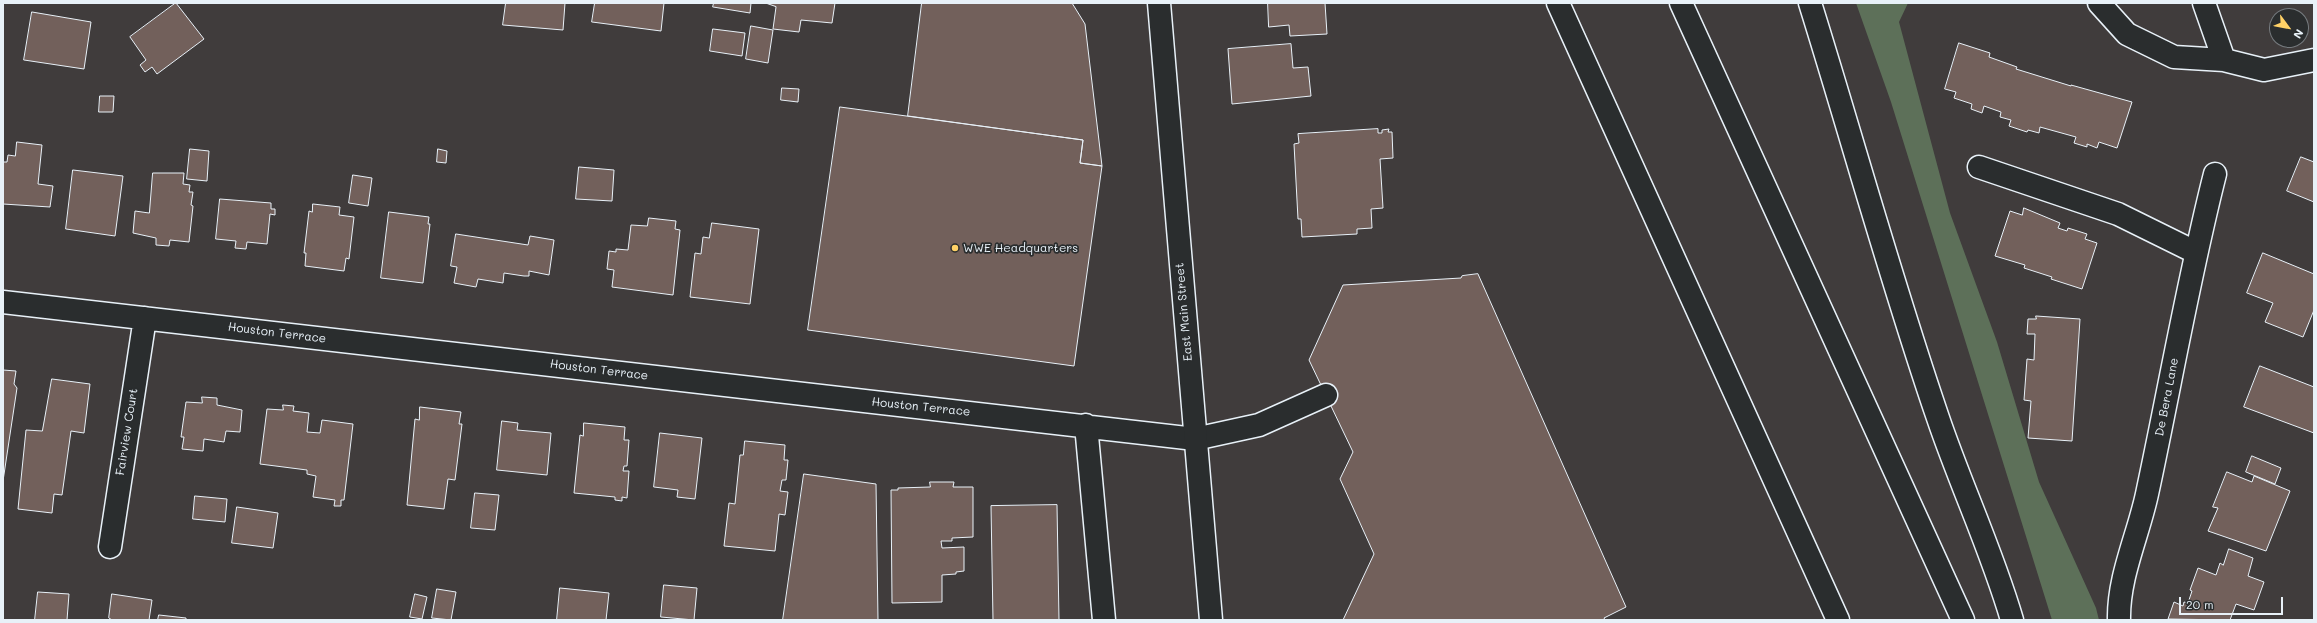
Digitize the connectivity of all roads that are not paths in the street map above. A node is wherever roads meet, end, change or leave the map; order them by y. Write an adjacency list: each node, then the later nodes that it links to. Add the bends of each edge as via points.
1 (1158, 3): 16 (main road, East Main Street)
2 (1558, 3): 20 (main road)
3 (1681, 3): 21 (main road)
4 (1810, 3): 22 (main road, via 1911,337 1938,419 2002,586)
5 (2099, 3): 7 (main road, via 2127,34 2174,57)
6 (2204, 3): 7 (main road)
7 (2224, 60): 8 (main road, via 2264,70)
8 (2314, 60)
9 (1979, 167): 11 (main road, via 2118,214)
10 (2215, 174): 11 (main road, De Bera Lane)
11 (2195, 252): 23 (main road, De Bera Lane, via 2143,512 2118,603)
12 (3, 302): 13 (main road, Houston Terrace)
13 (145, 318): 15 (main road, Houston Terrace); 17 (main road, Fairview Court)
14 (1326, 395): 16 (main road, Houston Terrace, via 1259,425)
15 (1086, 425): 16 (main road, Houston Terrace); 18 (main road)
16 (1195, 439): 19 (main road, East Main Street)
17 (110, 547)
18 (1104, 620)
19 (1211, 620)
20 (1838, 620)
21 (1963, 620)
22 (2012, 620)
23 (2119, 620)

